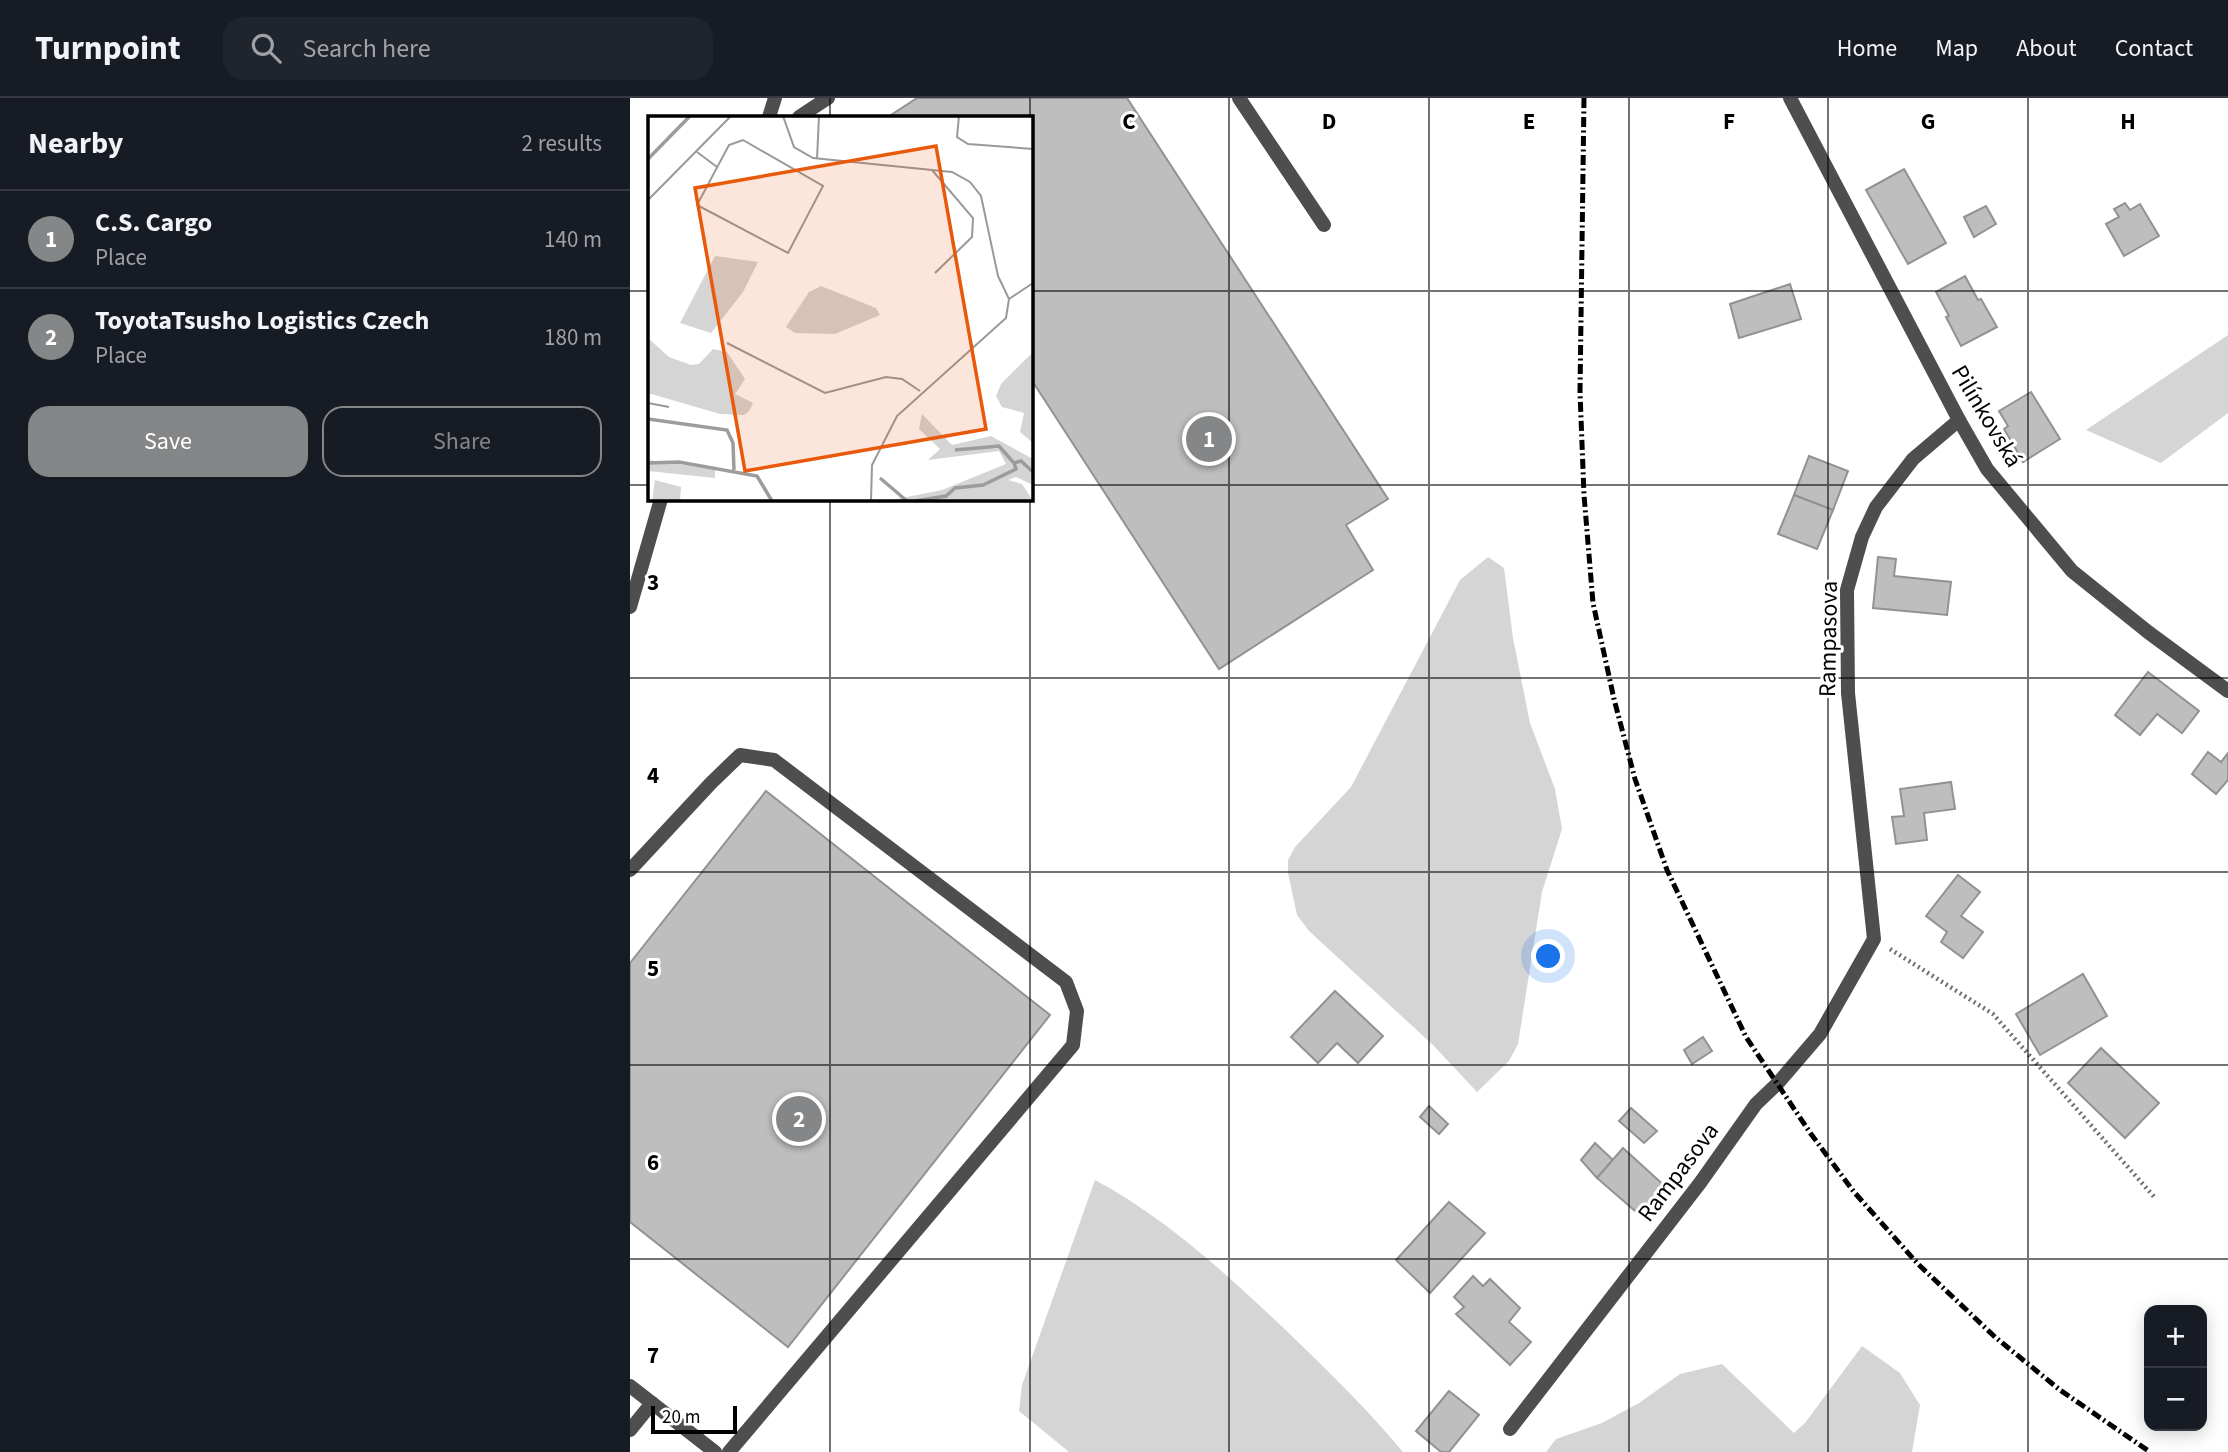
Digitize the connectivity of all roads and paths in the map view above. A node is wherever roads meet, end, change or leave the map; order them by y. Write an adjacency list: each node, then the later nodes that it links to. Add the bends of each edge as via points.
1 (775, 98): 5 (street)
2 (828, 98): 6 (street)
3 (1239, 98): 7 (street)
4 (1790, 98): 8 (street, Pilínkovská)
5 (769, 116)
6 (801, 116)
7 (1324, 225)
8 (1959, 420): 11 (street, Pilínkovská, via 1987,469 2072,571); 13 (street, Rampasova, via 1913,459 1876,507 1861,537 1847,590 1848,693)
9 (661, 500): 10 (street)
10 (630, 607)
11 (2228, 691)
12 (630, 870): 20 (street, via 740,755 774,760 1066,982 1077,1011 1073,1045)
13 (1874, 939): 14 (path, via 1993,1014); 17 (street, Rampasova, via 1820,1034 1756,1104)
14 (2156, 1199)
15 (630, 1386): 16 (street)
16 (652, 1403): 18 (street); 19 (street)
17 (1510, 1429)
18 (630, 1430)
19 (715, 1452)
20 (729, 1452)

